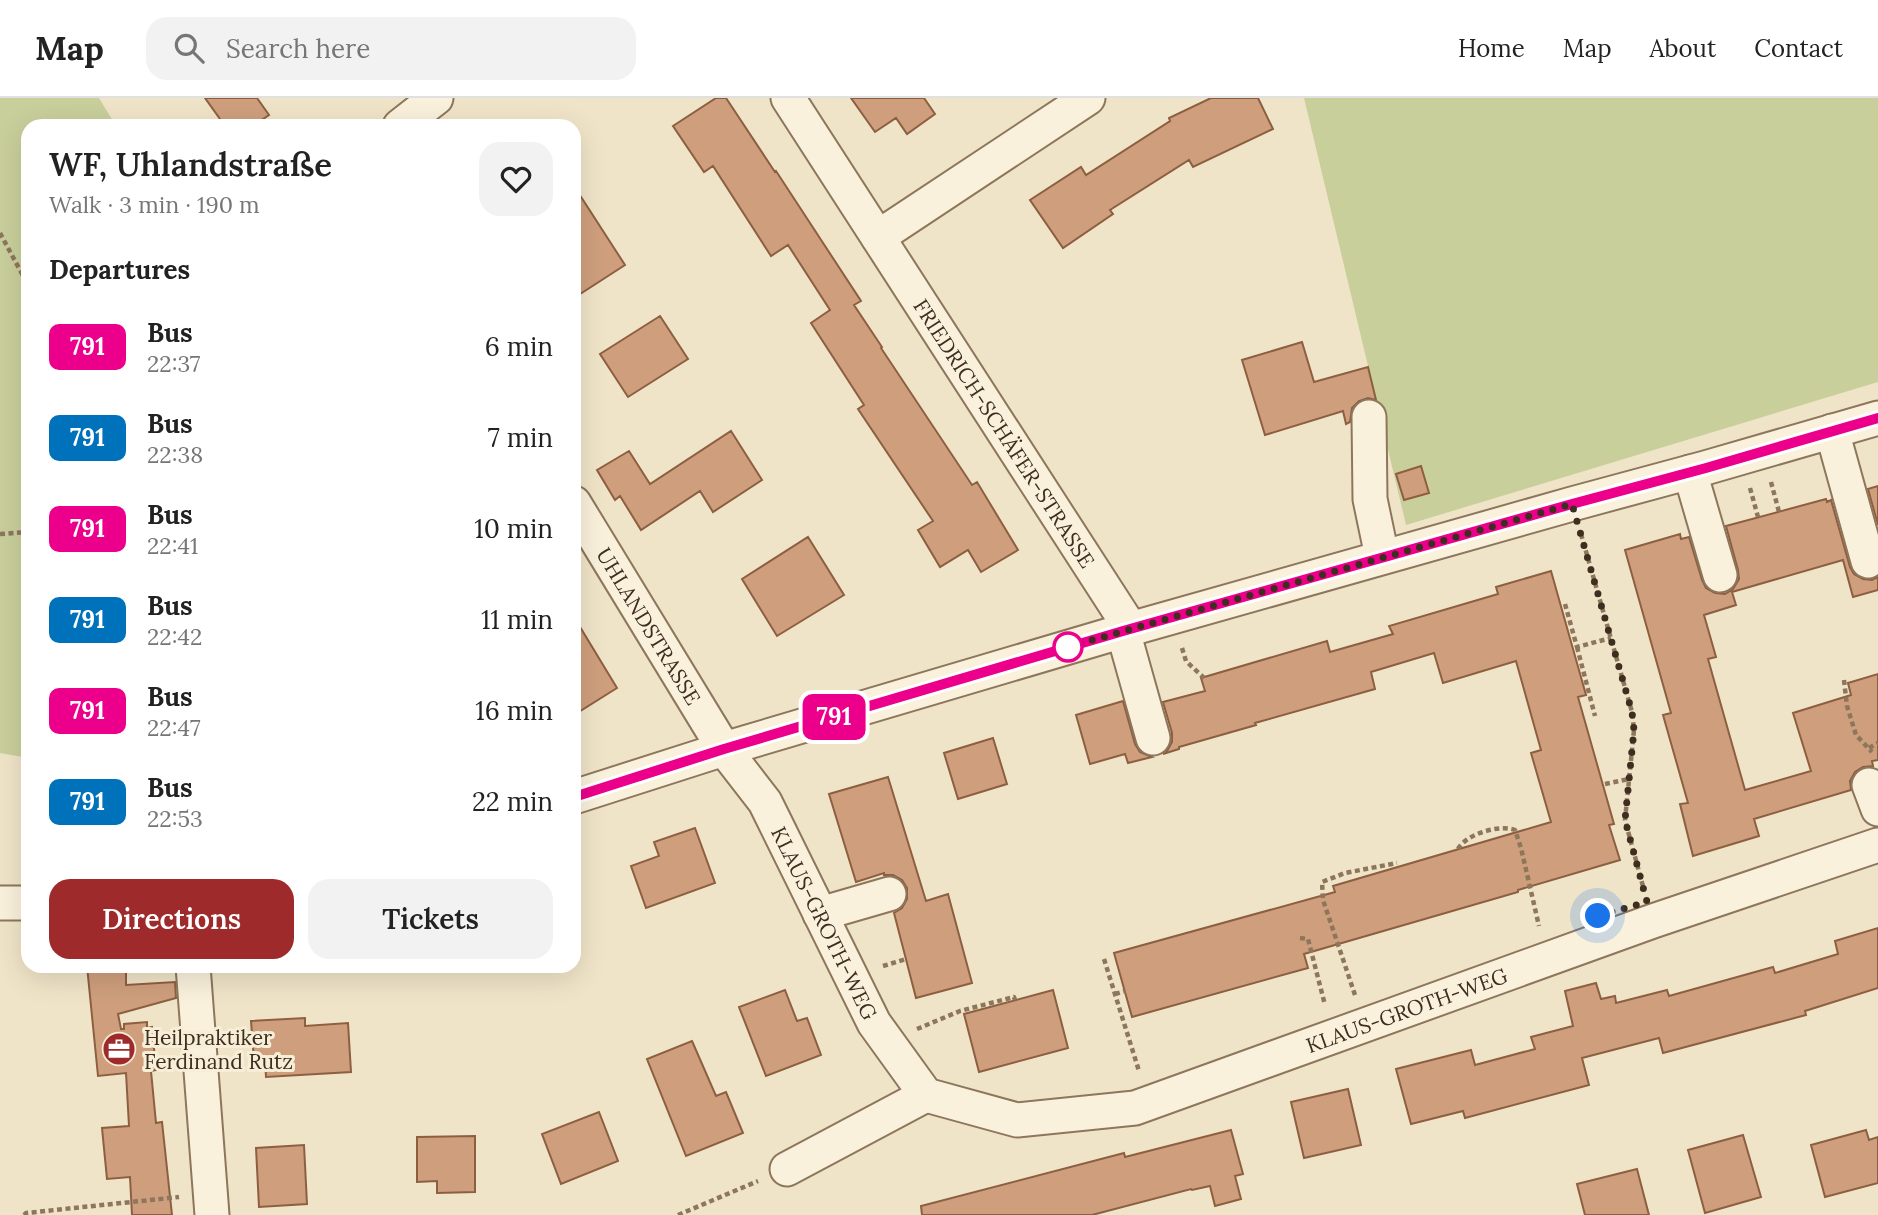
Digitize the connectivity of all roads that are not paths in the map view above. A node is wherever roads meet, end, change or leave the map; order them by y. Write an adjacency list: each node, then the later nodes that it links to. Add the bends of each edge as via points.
1 (436, 98): 4 (street)
2 (789, 98): 5 (street, FRIEDRICH-SCHÄFER-STRASSE)
3 (1088, 98): 5 (street)
4 (409, 119)
5 (878, 236): 15 (street, FRIEDRICH-SCHÄFER-STRASSE)
6 (1369, 417): 12 (street, via 1370,499)
7 (1878, 418): 8 (street)
8 (1824, 434): 9 (street); 13 (street)
9 (1697, 471): 11 (street); 14 (street); 15 (street)
10 (581, 514): 17 (street, UHLANDSTRASSE)
11 (1720, 528)
12 (1379, 542)
13 (1856, 550)
14 (1720, 575)
15 (1134, 635): 16 (street, FRIEDRICH-SCHÄFER-STRASSE); 17 (street)
16 (1159, 731)
17 (724, 749): 18 (street); 23 (street, KLAUS-GROTH-WEG, via 765,802)
18 (581, 795)
19 (1878, 845): 25 (street, KLAUS-GROTH-WEG, via 1135,1108 1017,1120)
20 (889, 894): 23 (street)
21 (21, 902): 22 (street)
22 (0, 903)
23 (820, 914): 25 (street, KLAUS-GROTH-WEG, via 874,1023)
24 (194, 973): 27 (street)
25 (926, 1095): 26 (street)
26 (787, 1169)
27 (211, 1205)

